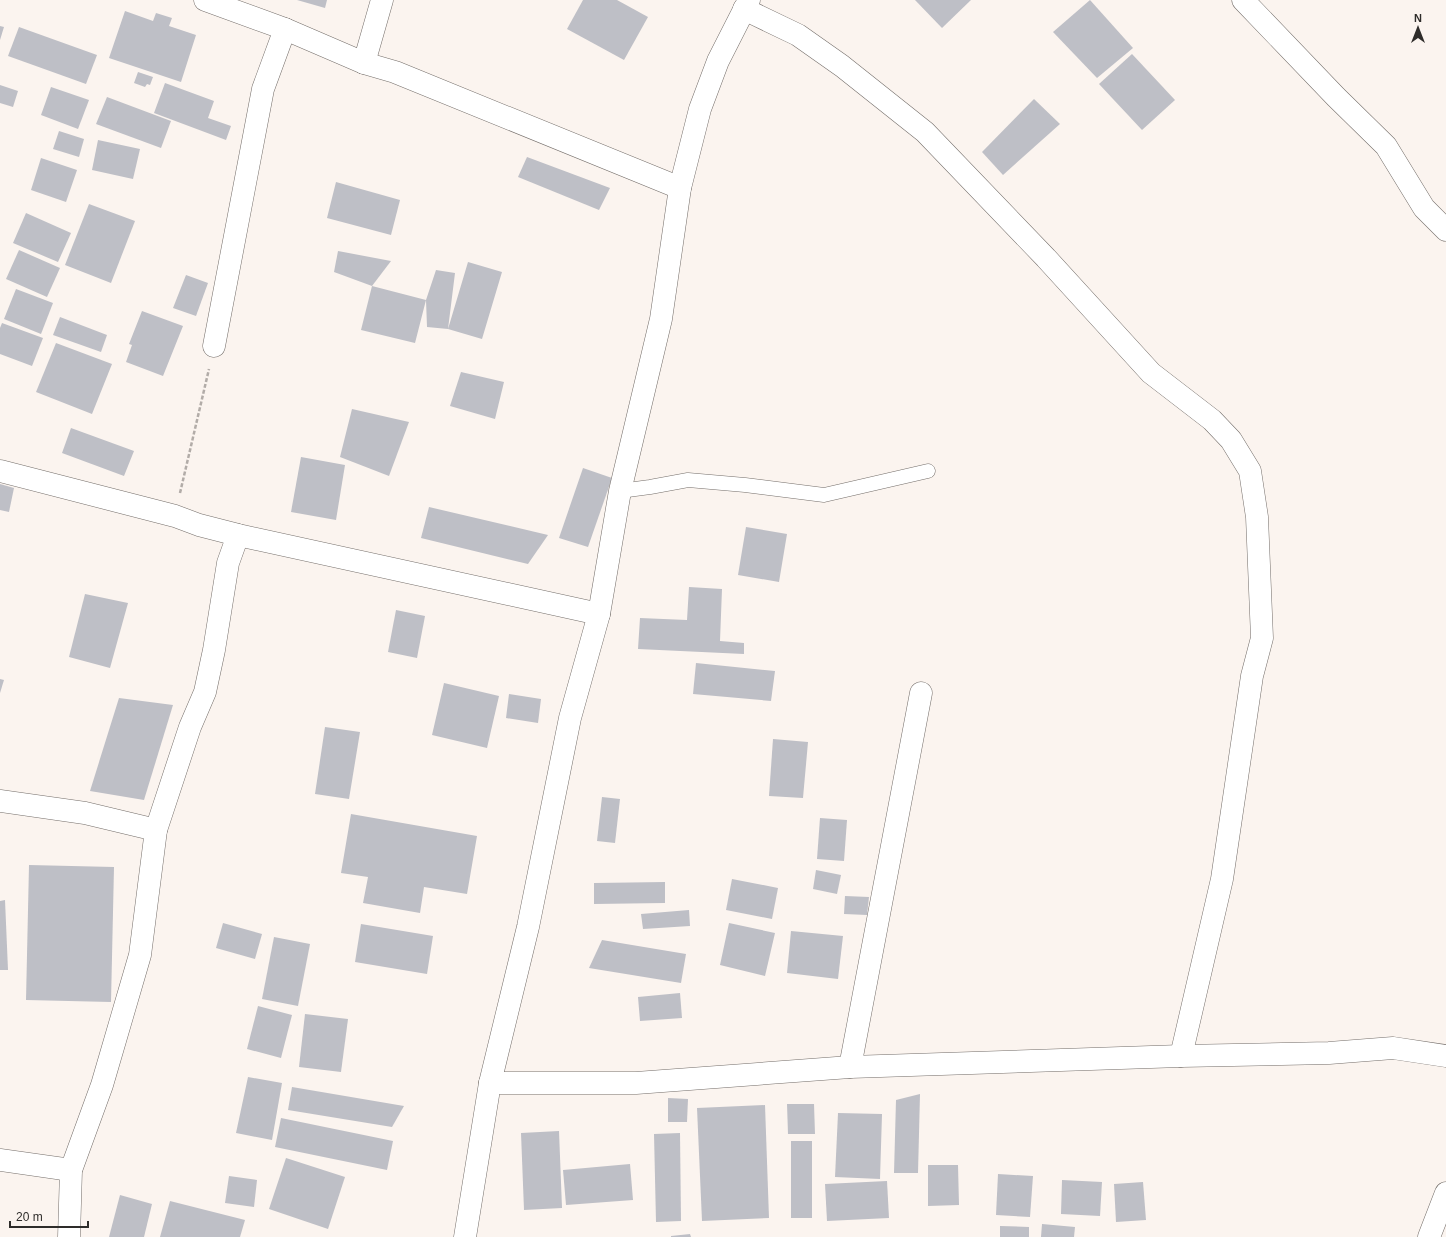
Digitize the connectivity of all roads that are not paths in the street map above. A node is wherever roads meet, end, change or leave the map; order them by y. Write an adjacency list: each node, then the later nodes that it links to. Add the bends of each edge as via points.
1 (205, 0): 5 (street)
2 (382, 0): 6 (street)
3 (1243, 0): 8 (street, via 1386,146 1424,208)
4 (746, 4): 7 (street, via 718,61 700,109); 18 (street, via 842,66 925,132 1046,258 1151,374 1212,420 1231,440 1250,471 1257,517 1262,638 1252,676 1222,879)
5 (285, 29): 6 (street); 9 (street, via 263,89)
6 (364, 63): 7 (street, via 395,72)
7 (680, 188): 12 (street, via 661,319)
8 (1446, 230)
9 (214, 346)
10 (928, 470): 12 (lane, via 824,495 688,480)
11 (0, 472): 13 (street, via 175,516)
12 (620, 491): 14 (street)
13 (238, 535): 14 (street); 17 (street, via 228,563 205,692 190,727)
14 (599, 614): 21 (street, via 570,718 528,928)
15 (921, 693): 20 (street)
16 (0, 801): 17 (street, via 85,813)
17 (156, 830): 23 (street, via 140,955 102,1085)
18 (1181, 1056): 19 (street, via 1328,1053 1392,1048); 20 (street)
19 (1446, 1056)
20 (850, 1067): 21 (street, via 636,1082)
21 (490, 1082): 26 (street)
22 (0, 1160): 23 (street)
23 (71, 1170): 25 (street)
24 (1446, 1193): 27 (street)
25 (69, 1237)
26 (465, 1237)
27 (1429, 1237)

